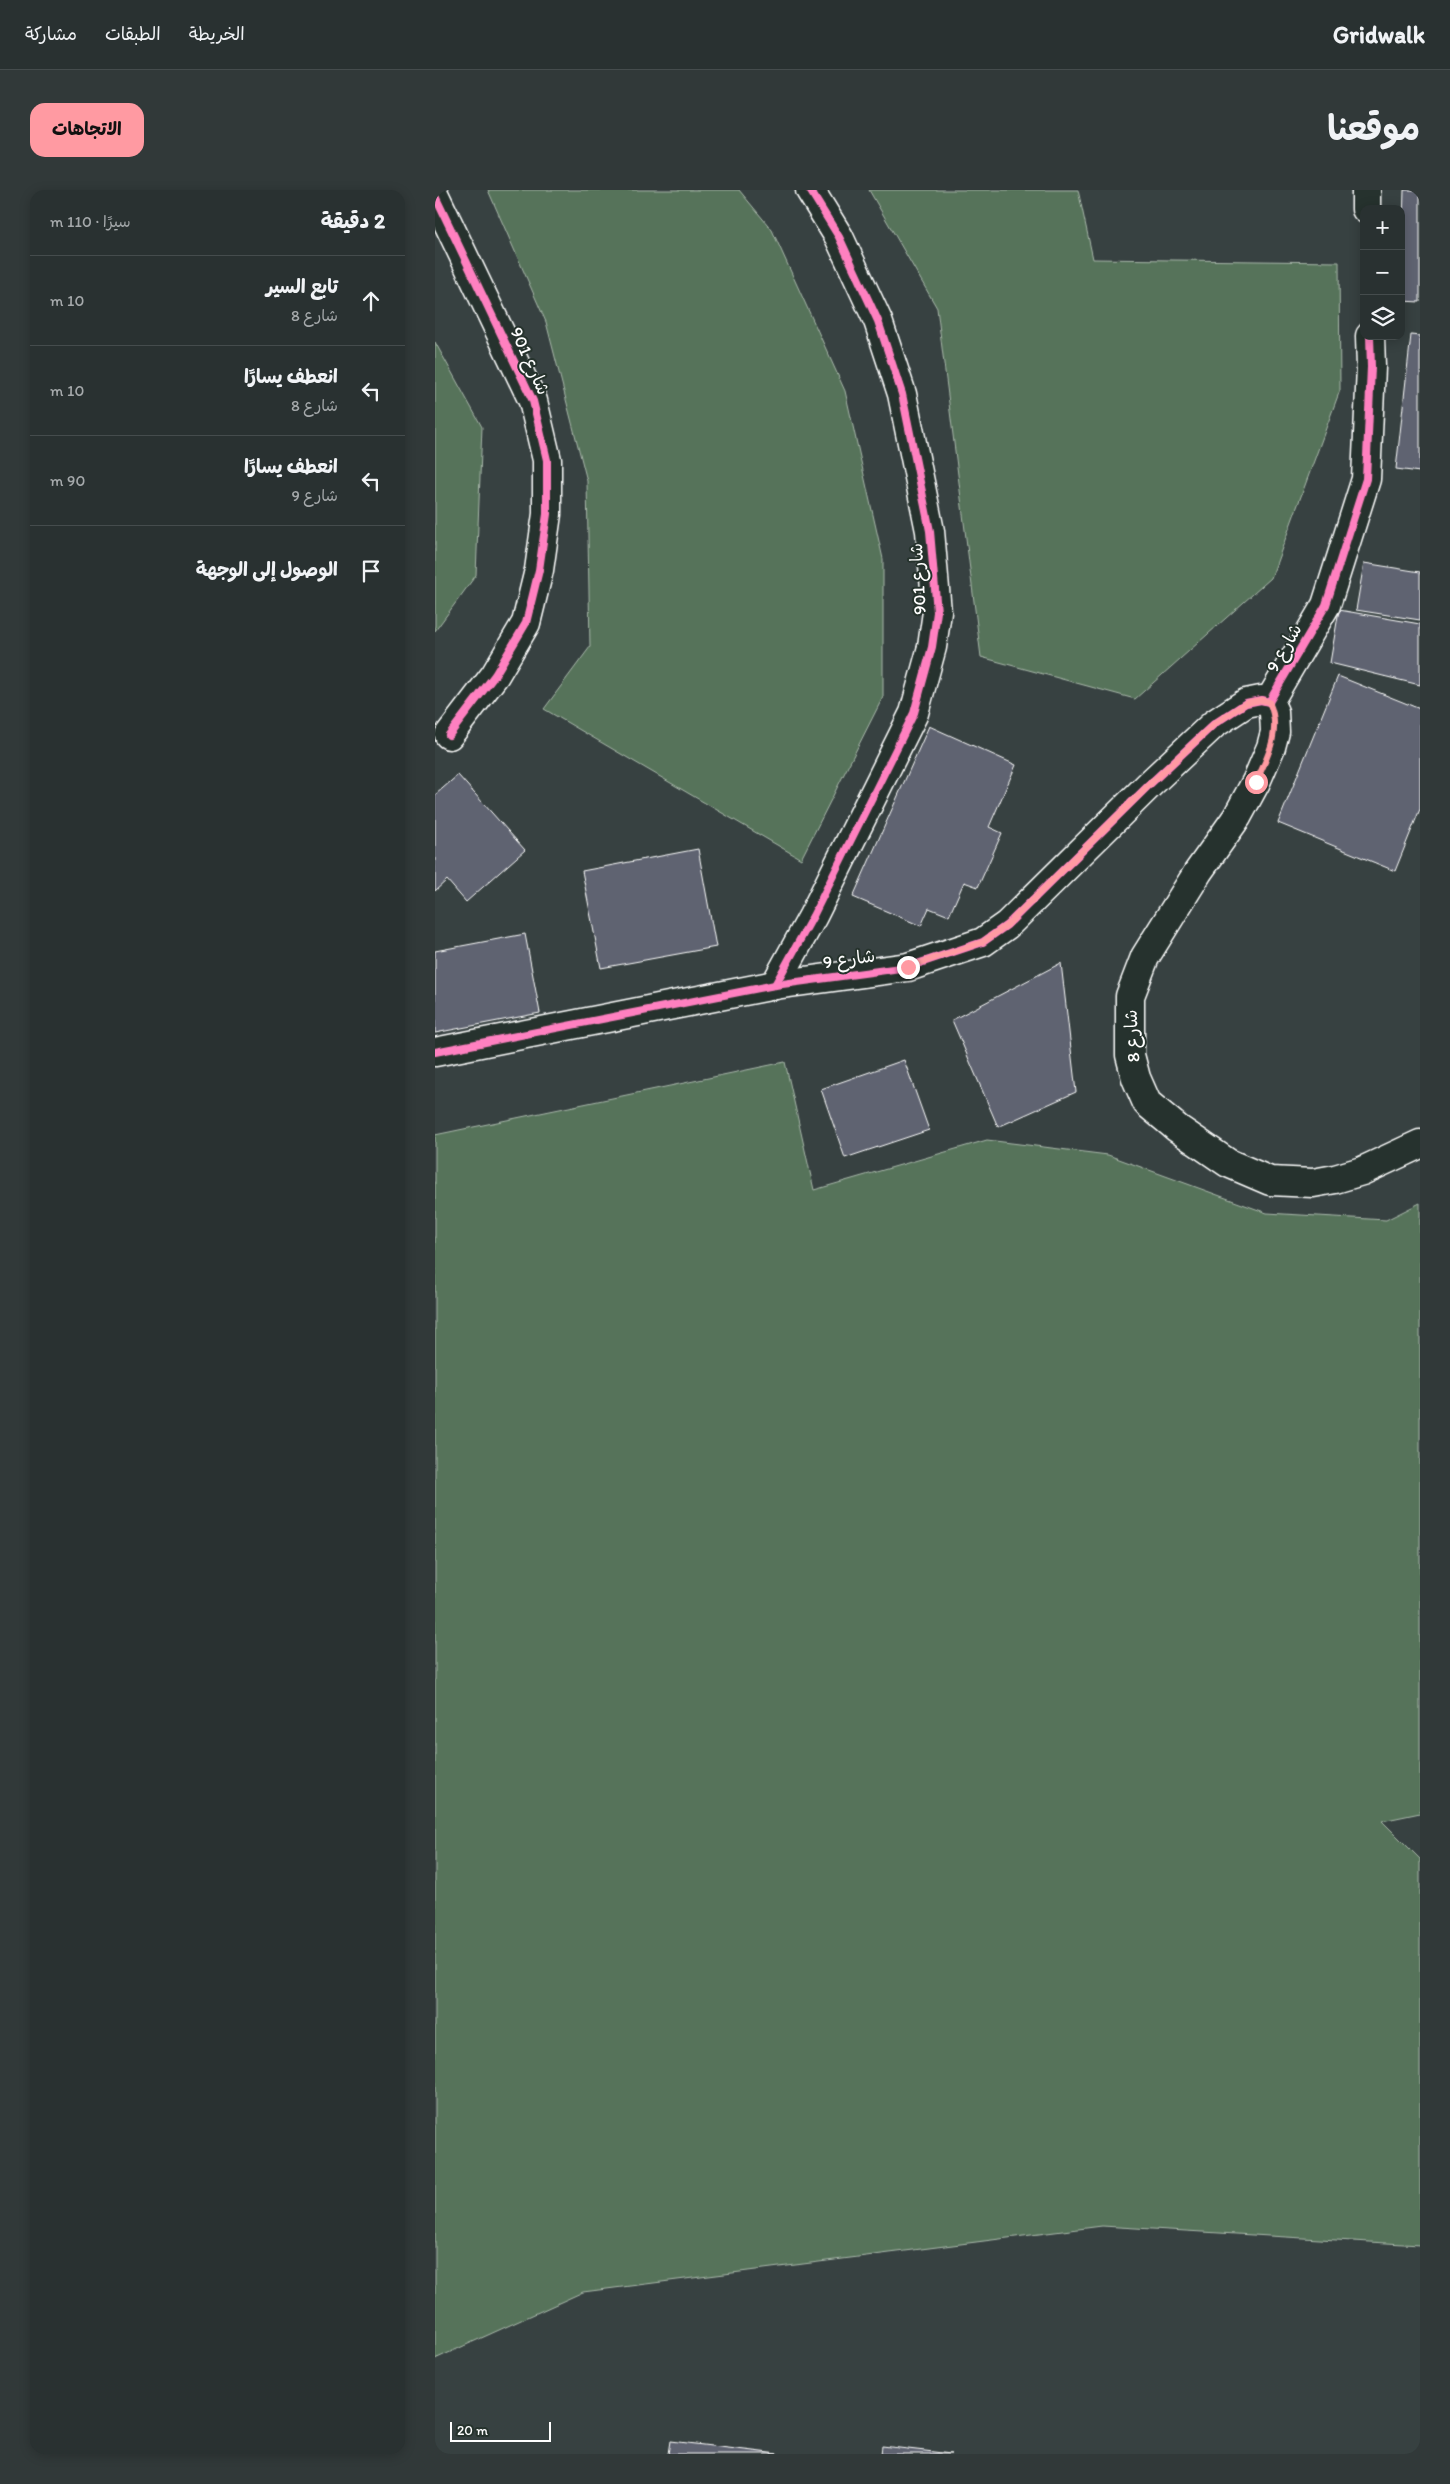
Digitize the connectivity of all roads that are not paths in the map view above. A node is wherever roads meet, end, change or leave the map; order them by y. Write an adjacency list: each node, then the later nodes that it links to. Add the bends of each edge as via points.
1 (810, 190): 8 (street, شارع 901, via 839,237 878,321 902,394 930,531 937,612 914,713)
2 (1366, 190): 4 (street)
3 (435, 196): 7 (street, شارع 901, via 533,401 547,460 547,514 539,570 525,623 495,675)
4 (1366, 205)
5 (1369, 340): 6 (street, شارع 9, via 1366,479 1326,605)
6 (1269, 702): 8 (street, شارع 9, via 1246,703 1214,724 1007,925 983,942 908,967); 10 (street, شارع 8, via 1274,712 1275,732 1259,776 1237,817 1145,957 1130,996 1129,1055 1135,1078 1147,1102 1177,1128 1228,1163 1271,1181 1313,1183 1335,1179 1362,1171)
7 (449, 735)
8 (775, 985): 9 (street, شارع 9)
9 (435, 1052)
10 (1420, 1144)

